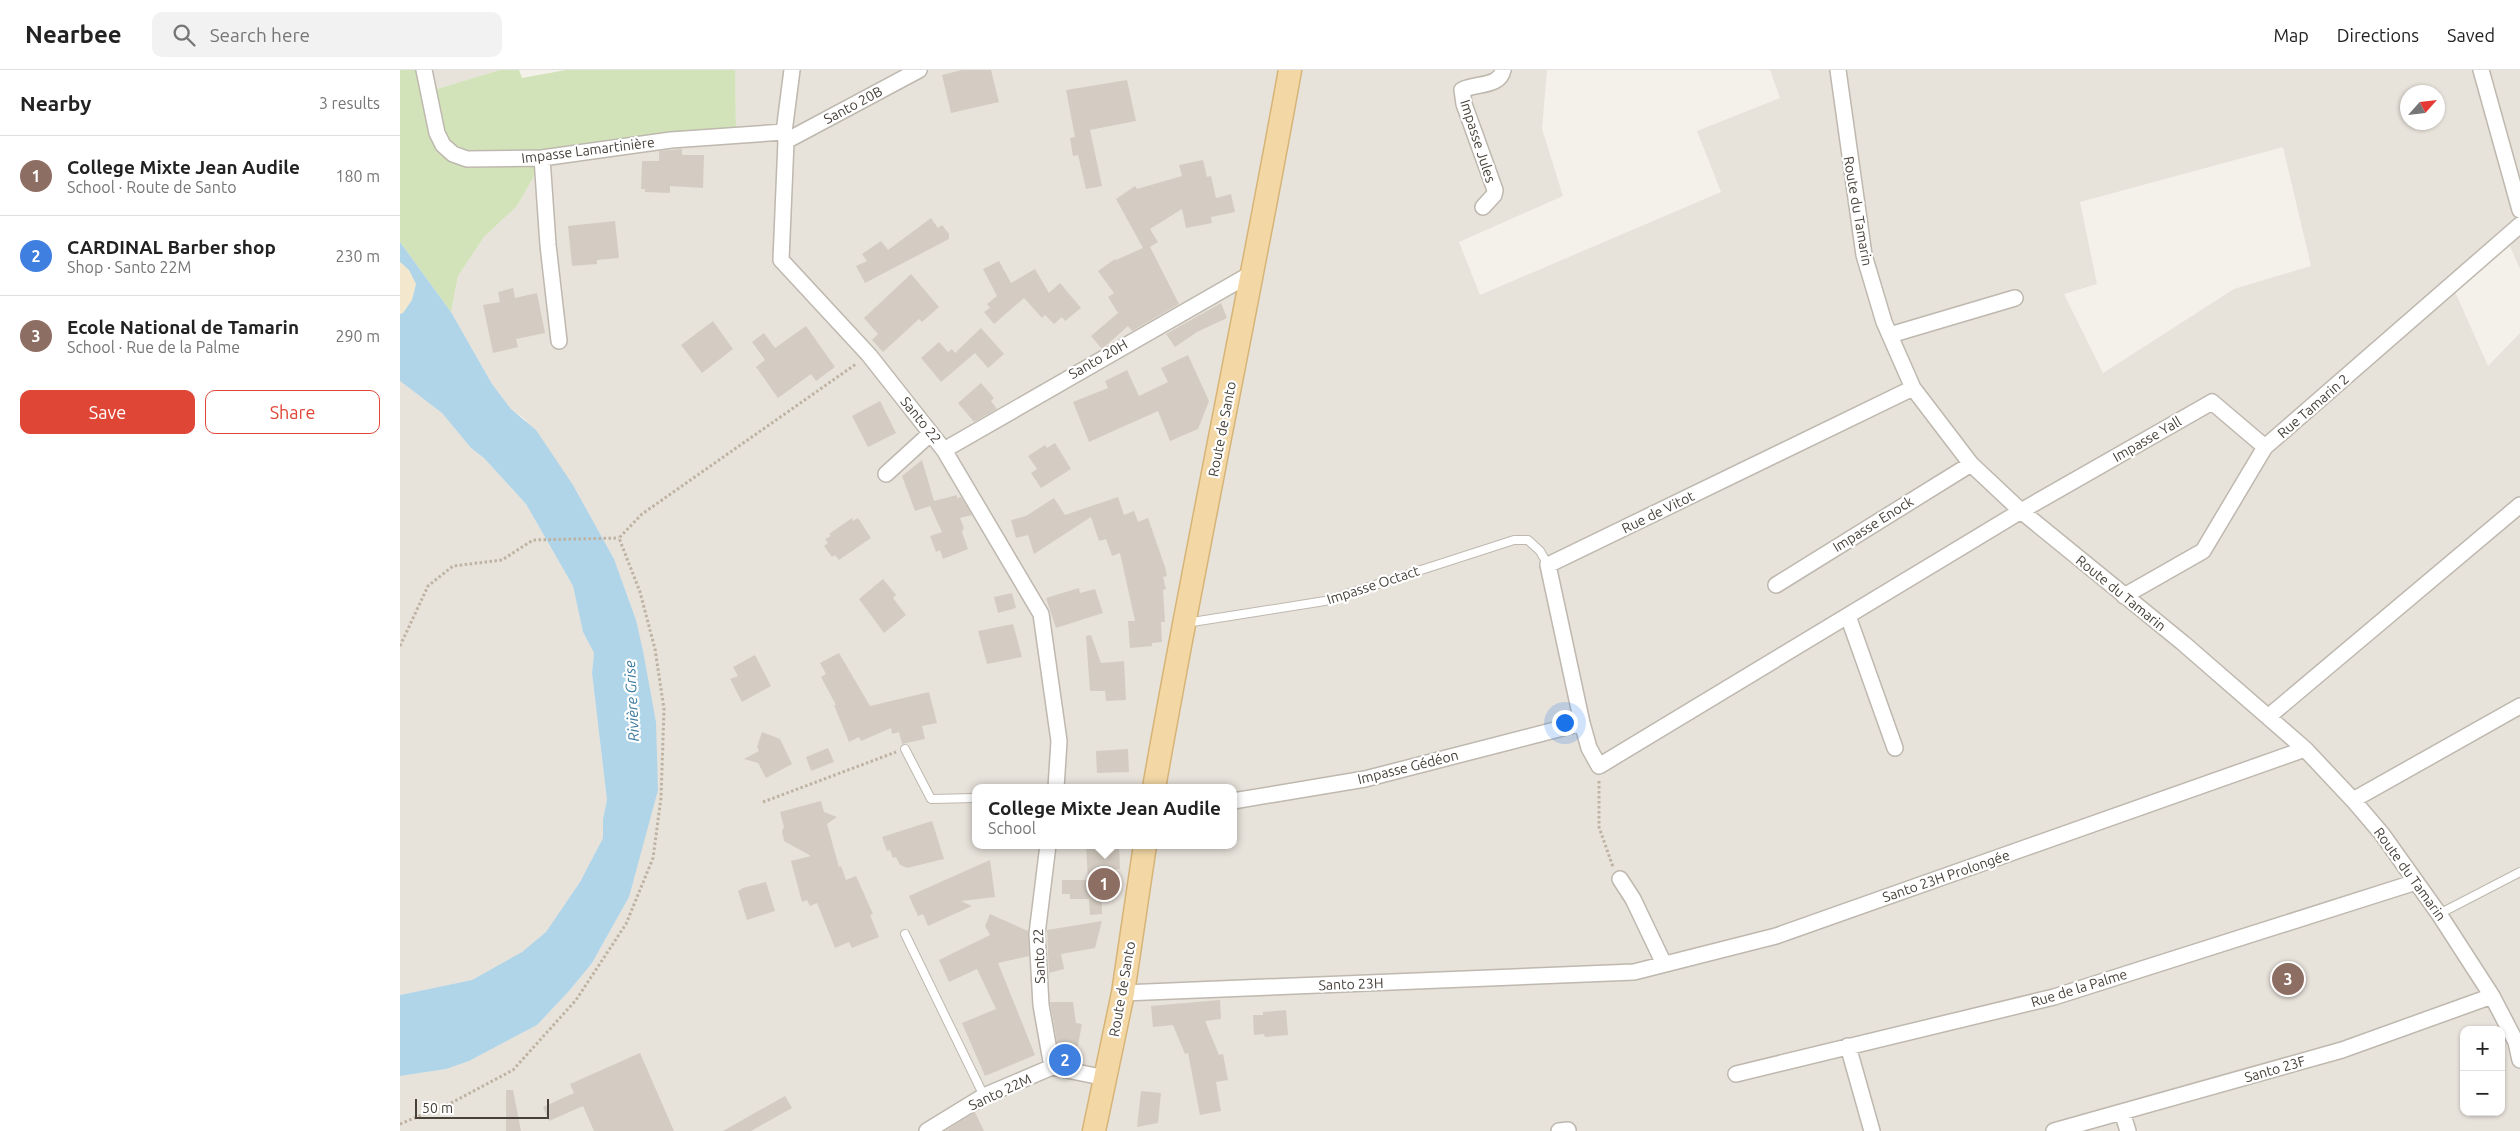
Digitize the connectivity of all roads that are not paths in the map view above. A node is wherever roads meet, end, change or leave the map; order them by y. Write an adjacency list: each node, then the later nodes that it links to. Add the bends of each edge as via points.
1 (424, 70): 9 (street, Impasse Lamartinière, via 437,133 453,154 467,159)
2 (792, 70): 8 (street, Santo 22)
3 (919, 70): 8 (street, Santo 20B)
4 (1290, 70): 13 (main road, Route de Santo)
5 (1503, 70): 10 (street, Impasse Jules, via 1497,81 1462,90 1494,190 1494,195)
6 (1838, 70): 15 (street, Route du Tamarin, via 1864,255)
7 (2481, 70): 11 (street)
8 (785, 136): 9 (street, Impasse Lamartinière, via 672,140); 18 (street, Santo 22, via 781,260 869,355)
9 (542, 158): 16 (street)
10 (1483, 207)
11 (2520, 210)
12 (2520, 225): 19 (street, Rue Tamarin 2)
13 (1254, 272): 20 (street, Santo 20H); 29 (main road, Route de Santo)
14 (2015, 298): 15 (street)
15 (1890, 335): 17 (street, Route du Tamarin)
16 (558, 341)
17 (1913, 388): 21 (street, Route du Tamarin); 25 (street, Rue de Vitot)
18 (931, 433): 20 (street, Santo 22); 22 (street)
19 (2265, 447): 24 (street, Impasse Yall, via 2212,402); 27 (street, Rue Tamarin 2, via 2203,551)
20 (944, 450): 36 (street, Santo 22, via 1041,614 1058,741)
21 (1970, 464): 24 (street, Route du Tamarin); 26 (street, Impasse Enock)
22 (886, 474)
23 (2520, 505): 31 (street)
24 (2021, 511): 27 (street, Route du Tamarin); 28 (street)
25 (1548, 565): 29 (lane, Impasse Octact, via 1528,540 1514,540 1325,601); 32 (street)
26 (1776, 585)
27 (2124, 596): 31 (street, Route du Tamarin)
28 (1848, 616): 32 (street, via 1599,766 1589,748); 33 (street)
29 (1183, 623): 37 (main road, Route de Santo)
30 (2520, 706): 40 (street)
31 (2268, 717): 35 (street, Route du Tamarin)
32 (1582, 724): 39 (street, Impasse Gédéon, via 1365,779)
33 (1895, 748)
34 (906, 749): 38 (lane, via 931,799)
35 (2305, 749): 40 (street, Route du Tamarin); 48 (street, Santo 23H Prolongée, via 1776,936)
36 (1056, 784)
37 (1155, 784)
38 (972, 798)
39 (1237, 800)
40 (2353, 800): 45 (street, Route du Tamarin)
41 (1048, 849): 55 (street, Santo 22, via 1037,934 1041,1005)
42 (1144, 849): 50 (main road, Route de Santo)
43 (2520, 872): 46 (lane)
44 (1616, 874): 48 (street, via 1633,899)
45 (2416, 882): 46 (street, Route du Tamarin); 53 (street, Rue de la Palme, via 2054,997)
46 (2439, 914): 51 (street, Route du Tamarin)
47 (905, 934): 58 (lane)
48 (1664, 964): 49 (street, Santo 23H Prolongée, via 1634,972)
49 (1580, 975): 50 (street, Santo 23H)
50 (1123, 993): 57 (main road, Route de Santo)
51 (2492, 996): 52 (street, Route du Tamarin); 59 (street, Santo 23F, via 2342,1050)
52 (2518, 1041): 54 (street, Route du Tamarin)
53 (1848, 1046): 56 (street, Rue de la Palme); 62 (street)
54 (2520, 1060)
55 (1052, 1067): 57 (street); 58 (street, Santo 22M)
56 (1736, 1074)
57 (1106, 1078): 61 (main road, Route de Santo)
58 (984, 1096): 60 (street, Santo 22M)
59 (2122, 1112): 63 (street, Santo 23F); 64 (street)
60 (928, 1131)
61 (1094, 1131)
62 (1872, 1131)
63 (2054, 1131)
64 (2128, 1131)

